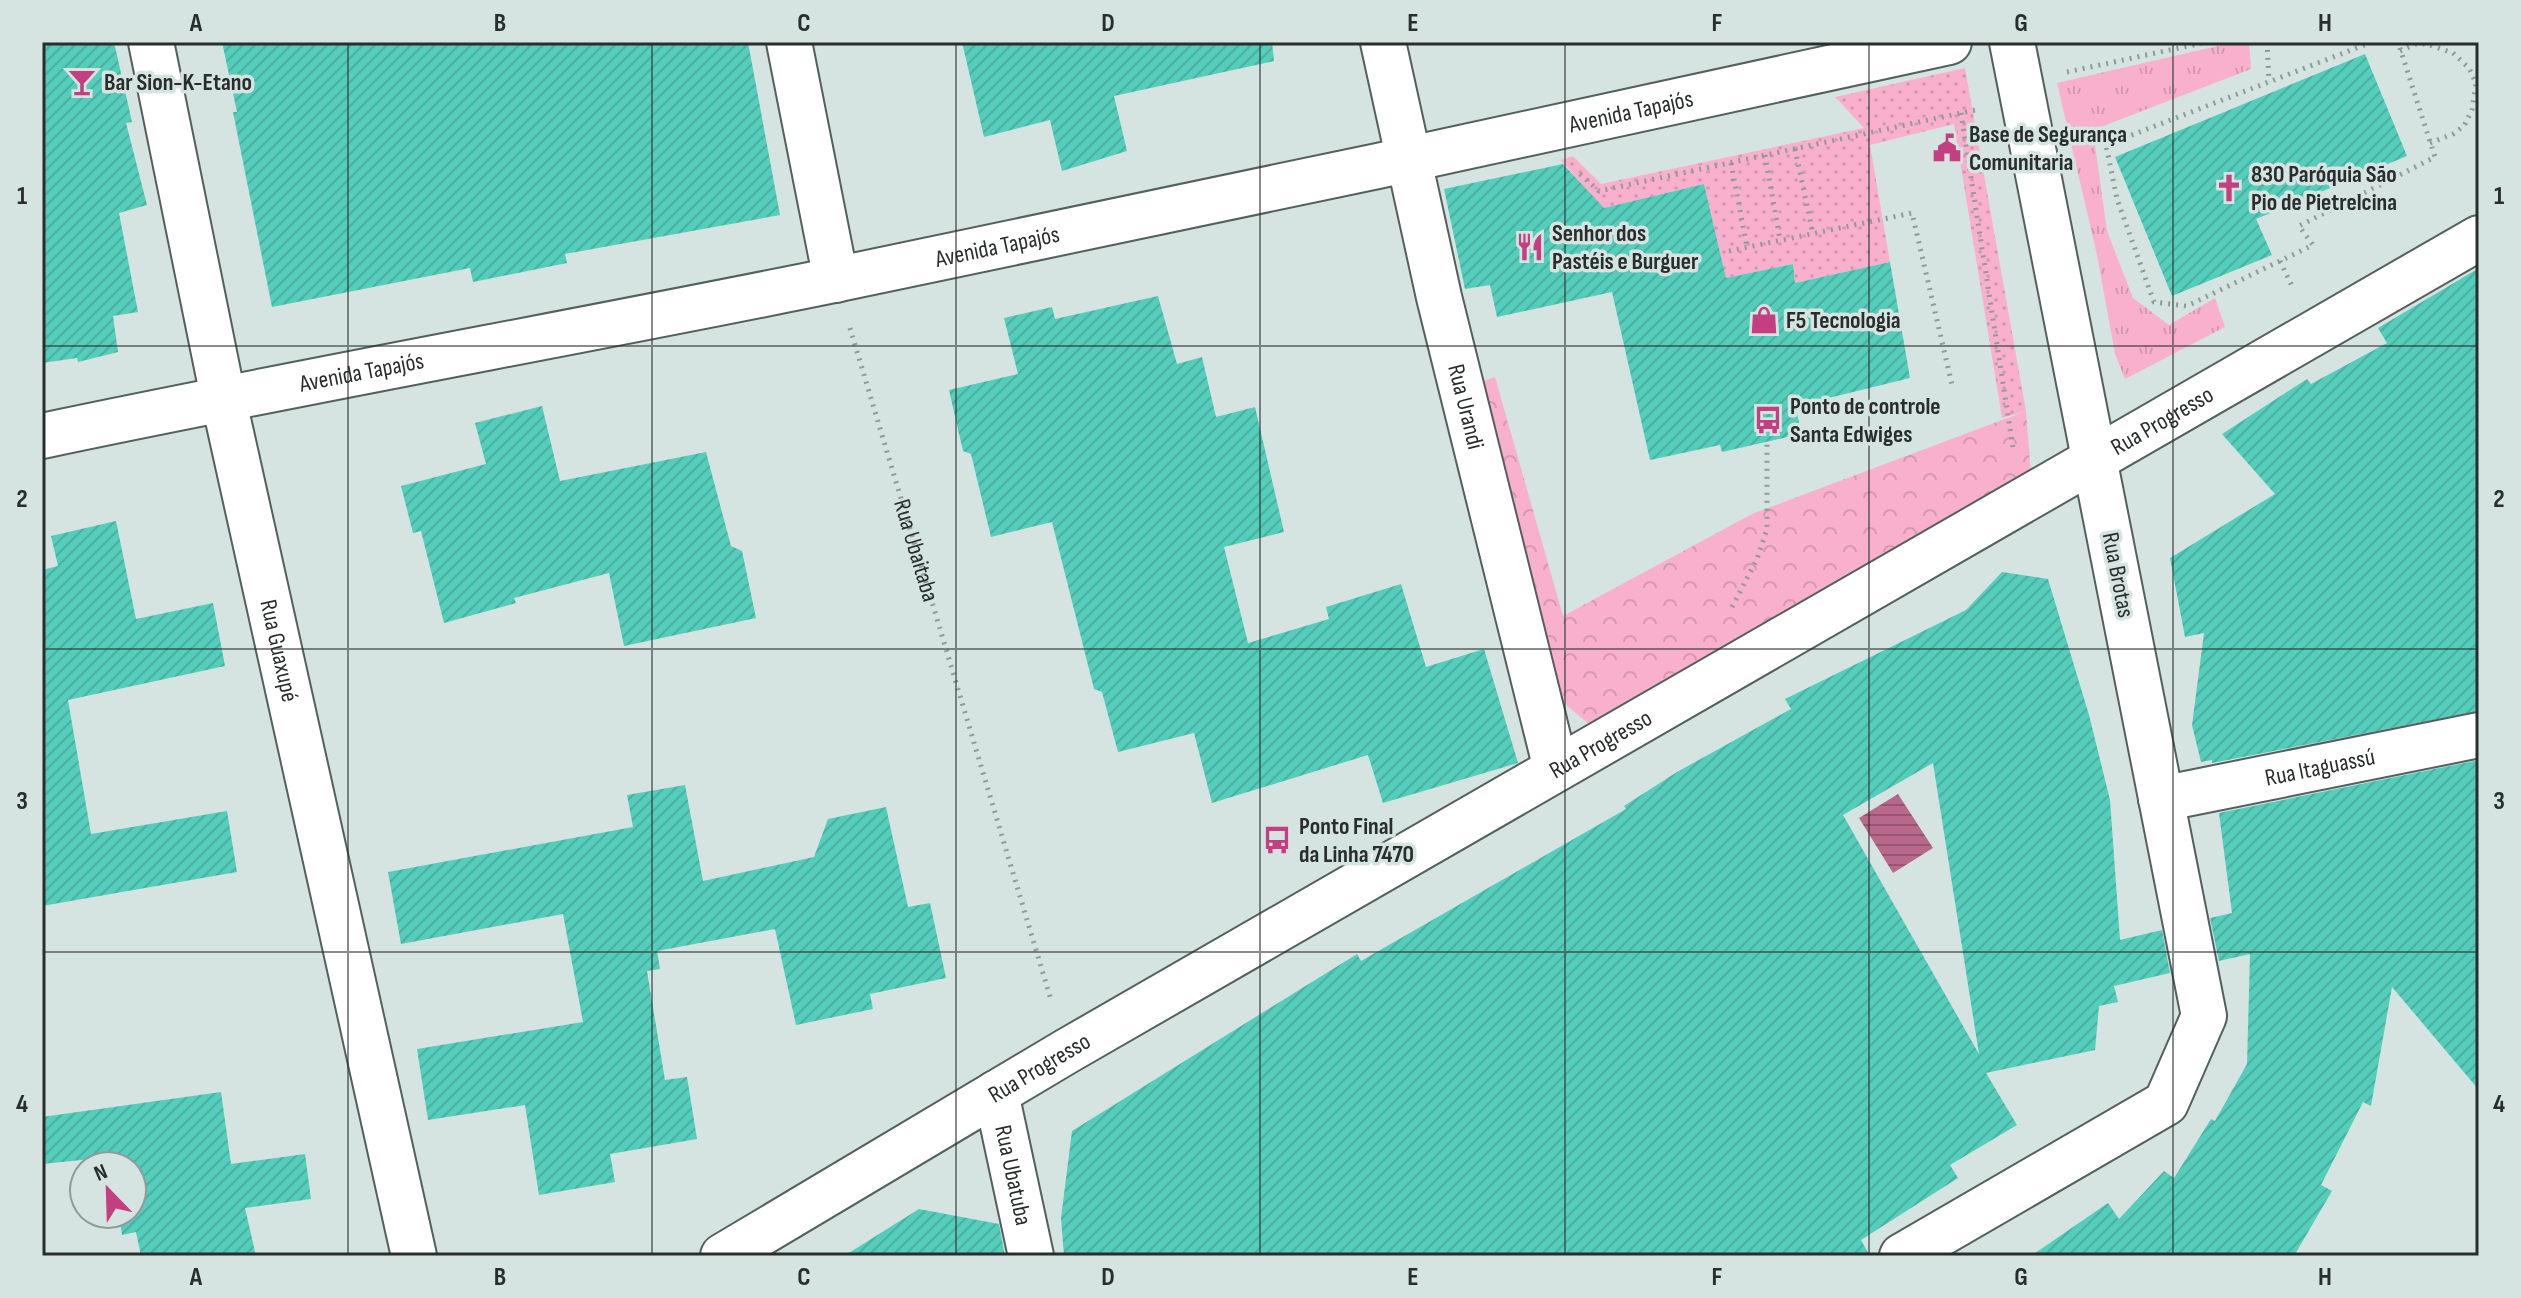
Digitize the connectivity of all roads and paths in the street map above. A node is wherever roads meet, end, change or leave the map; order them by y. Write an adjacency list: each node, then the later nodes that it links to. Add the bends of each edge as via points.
1 (151, 42): 30 (street, Rua Guaxupé)
2 (789, 42): 27 (street)
3 (1383, 42): 18 (street, Rua Urandi)
4 (1949, 42): 18 (street, Avenida Tapajós)
5 (2012, 42): 13 (street, Rua Brotas)
6 (2207, 42): 13 (path, via 2048,76 2052,93)
7 (2267, 42): 11 (path)
8 (2372, 42): 11 (path)
9 (2398, 42): 10 (path)
10 (2400, 51): 12 (path, via 2427,44 2453,53); 15 (path)
11 (2269, 82): 26 (path, via 2106,145 2117,199 2154,302 2187,306)
12 (2477, 83): 15 (path, via 2464,126)
13 (2023, 99): 14 (path); 34 (street, Rua Brotas)
14 (1961, 113): 16 (path); 33 (path)
15 (2430, 143): 26 (path, via 2435,157 2299,226 2313,245)
16 (1795, 149): 17 (path); 21 (path)
17 (1765, 155): 19 (path); 23 (path)
18 (1408, 160): 27 (street, Avenida Tapajós); 37 (street, Rua Urandi)
19 (1731, 163): 20 (path, via 1599,191); 24 (path)
20 (1572, 166)
21 (1813, 234): 23 (path); 29 (path, via 1912,213)
22 (2479, 238): 34 (street, Rua Progresso)
23 (1780, 240): 24 (path)
24 (1747, 247): 25 (path)
25 (1729, 251)
26 (2280, 261): 28 (path)
27 (836, 280): 30 (street, Avenida Tapajós); 39 (path, Rua Ubaitaba)
28 (2294, 290)
29 (1953, 389)
30 (223, 397): 31 (street, Avenida Tapajós); 41 (street, Rua Guaxupé)
31 (42, 436)
32 (1767, 444): 35 (path, via 1767,529)
33 (2015, 454)
34 (2095, 459): 37 (street, Rua Progresso); 38 (street, Rua Brotas)
35 (1733, 603)
36 (2479, 735): 38 (street, Rua Itaguassú)
37 (1556, 769): 39 (street, Rua Progresso)
38 (2161, 799): 44 (street, Rua Brotas, via 2204,1016 2166,1103)
39 (1067, 1051): 40 (street, Rua Progresso)
40 (996, 1093): 42 (street, Rua Progresso); 43 (street, Rua Ubatuba)
41 (414, 1256)
42 (723, 1256)
43 (1031, 1256)
44 (1902, 1256)

